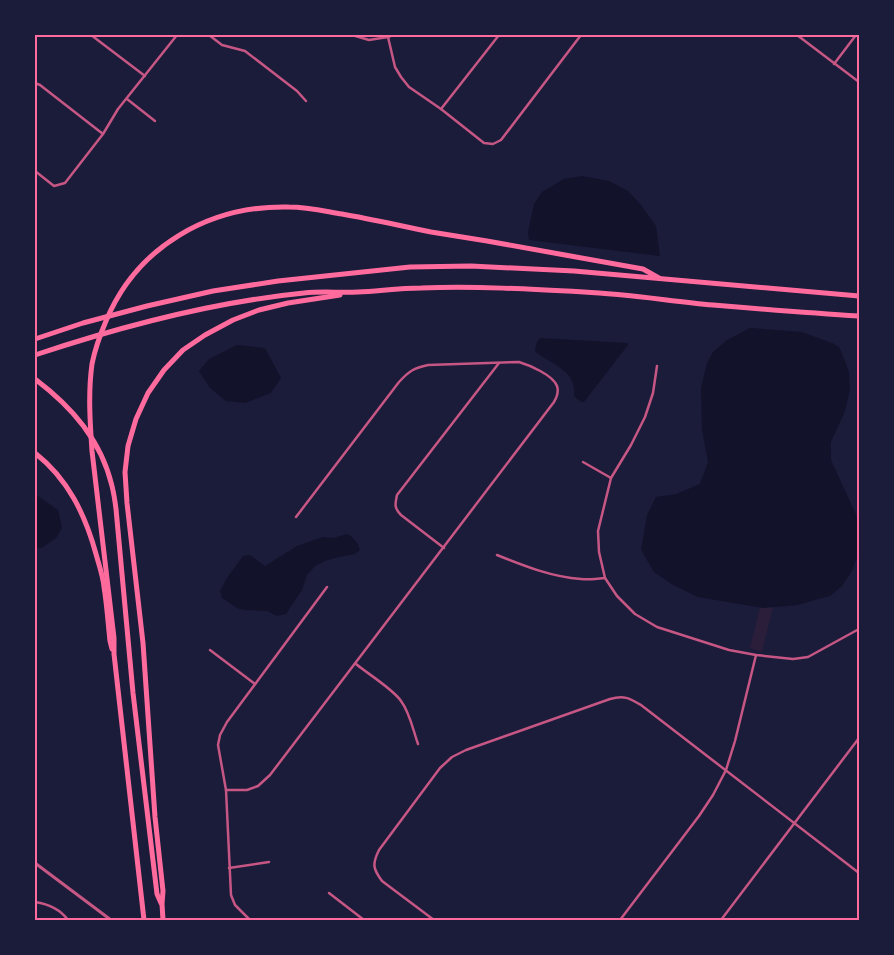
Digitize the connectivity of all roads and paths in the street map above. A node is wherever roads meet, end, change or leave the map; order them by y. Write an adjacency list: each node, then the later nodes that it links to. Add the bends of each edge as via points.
1 (91, 35): 12 (street)
2 (177, 35): 12 (street)
3 (209, 35): 16 (street, via 222,45 245,51)
4 (352, 35): 10 (street, via 369,40)
5 (393, 35): 10 (street)
6 (499, 35): 17 (street)
7 (581, 35): 17 (street, via 501,140 493,144 484,143)
8 (797, 35): 11 (street)
9 (856, 35): 11 (street)
10 (388, 38): 17 (street, via 400,77)
11 (834, 64): 13 (street)
12 (145, 76): 15 (street)
13 (859, 82)
14 (35, 83): 19 (street)
15 (126, 98): 18 (street); 19 (street)
16 (306, 101)
17 (441, 109)
18 (155, 121)
19 (103, 134): 20 (street, via 65,182 54,186)
20 (35, 171)
21 (659, 278): 23 (highway); 25 (highway, via 530,268 410,267 278,281 213,292 147,306); 40 (highway, via 643,269 291,207 243,210 194,226 172,239 151,255 121,291 99,338 92,363 89,391 92,451)
22 (358, 292): 24 (highway, via 470,287 586,292); 26 (highway, via 305,293 188,312 128,326); 55 (highway, via 259,310 205,335 183,350 164,370 136,419 125,472 143,643)
23 (859, 296)
24 (859, 316)
25 (35, 339)
26 (35, 355)
27 (499, 363): 33 (street, via 428,364 408,373); 34 (street, via 397,495 397,510 401,515); 34 (street, via 519,362 531,366 552,380 558,395)
28 (658, 366): 32 (street, via 645,417)
29 (35, 379): 55 (highway, via 72,411 86,429 112,486 157,894)
30 (35, 454): 40 (highway, via 59,476 83,515 104,586)
31 (583, 462): 32 (street)
32 (612, 478): 36 (street, via 598,531)
33 (296, 517)
34 (444, 548): 42 (street)
35 (497, 555): 36 (street, via 540,572 582,579)
36 (605, 578): 41 (street, via 616,596 635,614 657,627 729,650)
37 (328, 588): 43 (street)
38 (859, 629): 41 (street, via 808,657 793,659)
39 (210, 650): 43 (street)
40 (114, 654): 58 (highway)
41 (756, 655): 46 (street)
42 (356, 664): 45 (street, via 401,701); 47 (street, via 270,775 258,786 247,790)
43 (255, 684): 47 (street, via 220,735 218,745)
44 (859, 738): 48 (street)
45 (418, 744)
46 (726, 770): 48 (street); 62 (street, via 634,700 620,696 452,757 440,768 379,850 374,867 382,881); 63 (street, via 699,816)
47 (226, 790): 51 (street)
48 (794, 823): 52 (street); 64 (street)
49 (269, 862): 51 (street)
50 (35, 863): 57 (street)
51 (230, 868): 60 (street, via 231,895 235,905)
52 (859, 873)
53 (329, 893): 61 (street)
54 (35, 902): 56 (street, via 58,909)
55 (162, 904): 59 (highway)
56 (68, 920)
57 (111, 920)
58 (144, 920)
59 (163, 920)
60 (250, 920)
61 (364, 920)
62 (434, 920)
63 (620, 920)
64 (721, 920)

